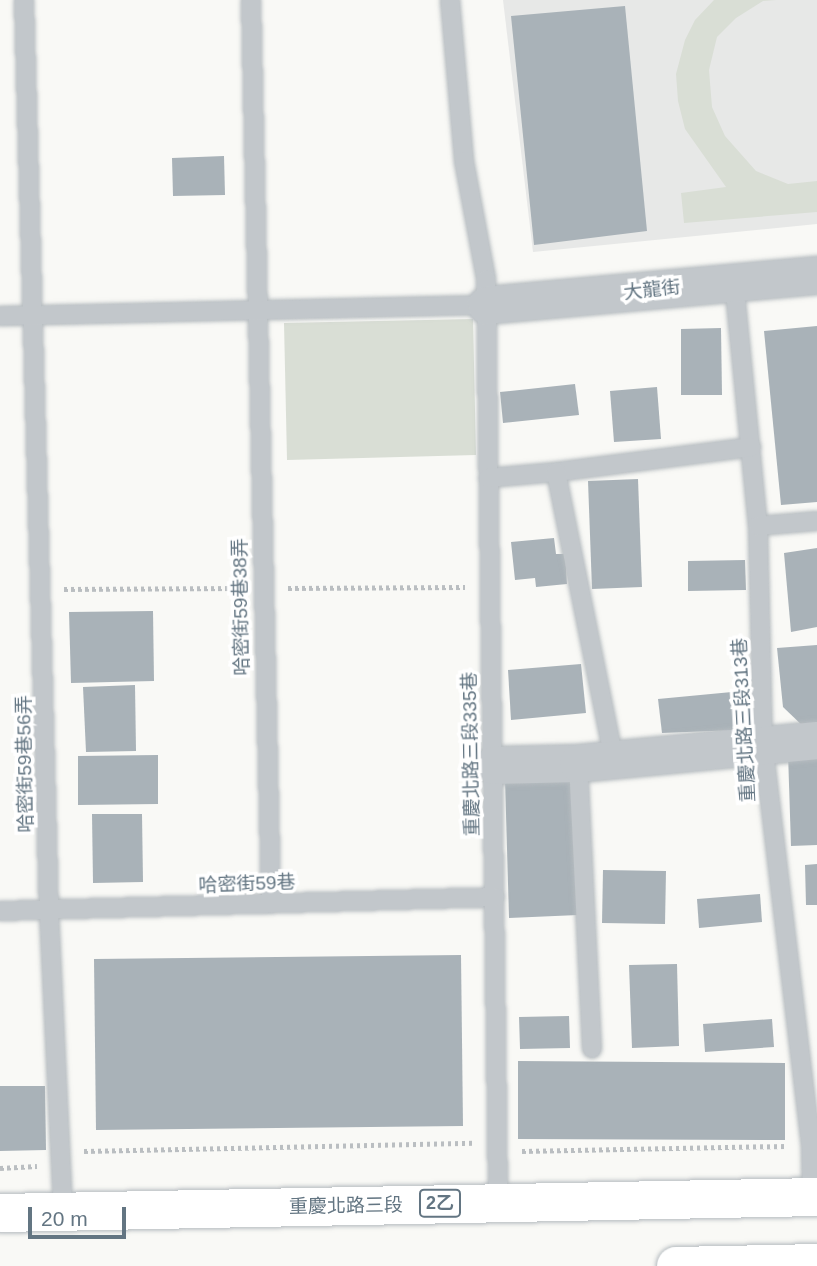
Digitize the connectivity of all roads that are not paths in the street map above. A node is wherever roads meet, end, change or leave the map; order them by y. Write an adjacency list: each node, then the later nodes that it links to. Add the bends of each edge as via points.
1 (24, 0): 9 (lane, 哈密街59巷56弄)
2 (251, 0): 7 (lane, 哈密街59巷38弄)
3 (450, 0): 6 (lane, 重慶北路三段335巷, via 464,161 486,279)
4 (817, 275): 5 (street, 大龍街)
5 (734, 282): 6 (street, 大龍街); 10 (lane, 重慶北路三段313巷)
6 (486, 305): 7 (lane); 12 (lane, 重慶北路三段335巷)
7 (258, 308): 9 (lane); 21 (lane, 哈密街59巷38弄)
8 (0, 316): 9 (lane)
9 (33, 316): 23 (lane, 哈密街59巷56弄)
10 (751, 447): 11 (lane); 14 (lane, 重慶北路三段313巷)
11 (556, 472): 12 (lane); 17 (lane)
12 (488, 478): 19 (lane, 重慶北路三段335巷)
13 (817, 521): 14 (lane)
14 (758, 526): 16 (lane, 重慶北路三段313巷)
15 (817, 740): 16 (street)
16 (763, 743): 17 (street); 25 (lane, 重慶北路三段313巷)
17 (614, 759): 18 (street)
18 (578, 763): 19 (street); 24 (lane)
19 (493, 765): 20 (lane, 重慶北路三段335巷)
20 (495, 898): 21 (lane, 哈密街59巷); 26 (lane, 重慶北路三段335巷)
21 (271, 904): 23 (lane, 哈密街59巷)
22 (0, 911): 23 (lane, 哈密街59巷)
23 (49, 912): 27 (lane, 哈密街59巷56弄)
24 (592, 1049)
25 (815, 1198): 26 (main road, 重慶北路三段 / 2乙)
26 (498, 1201): 27 (main road, 重慶北路三段 / 2乙)
27 (63, 1211): 28 (main road, 重慶北路三段 / 2乙)
28 (0, 1213)
29 (817, 1263): 30 (main road)
30 (777, 1265): 31 (main road)
31 (676, 1266)

